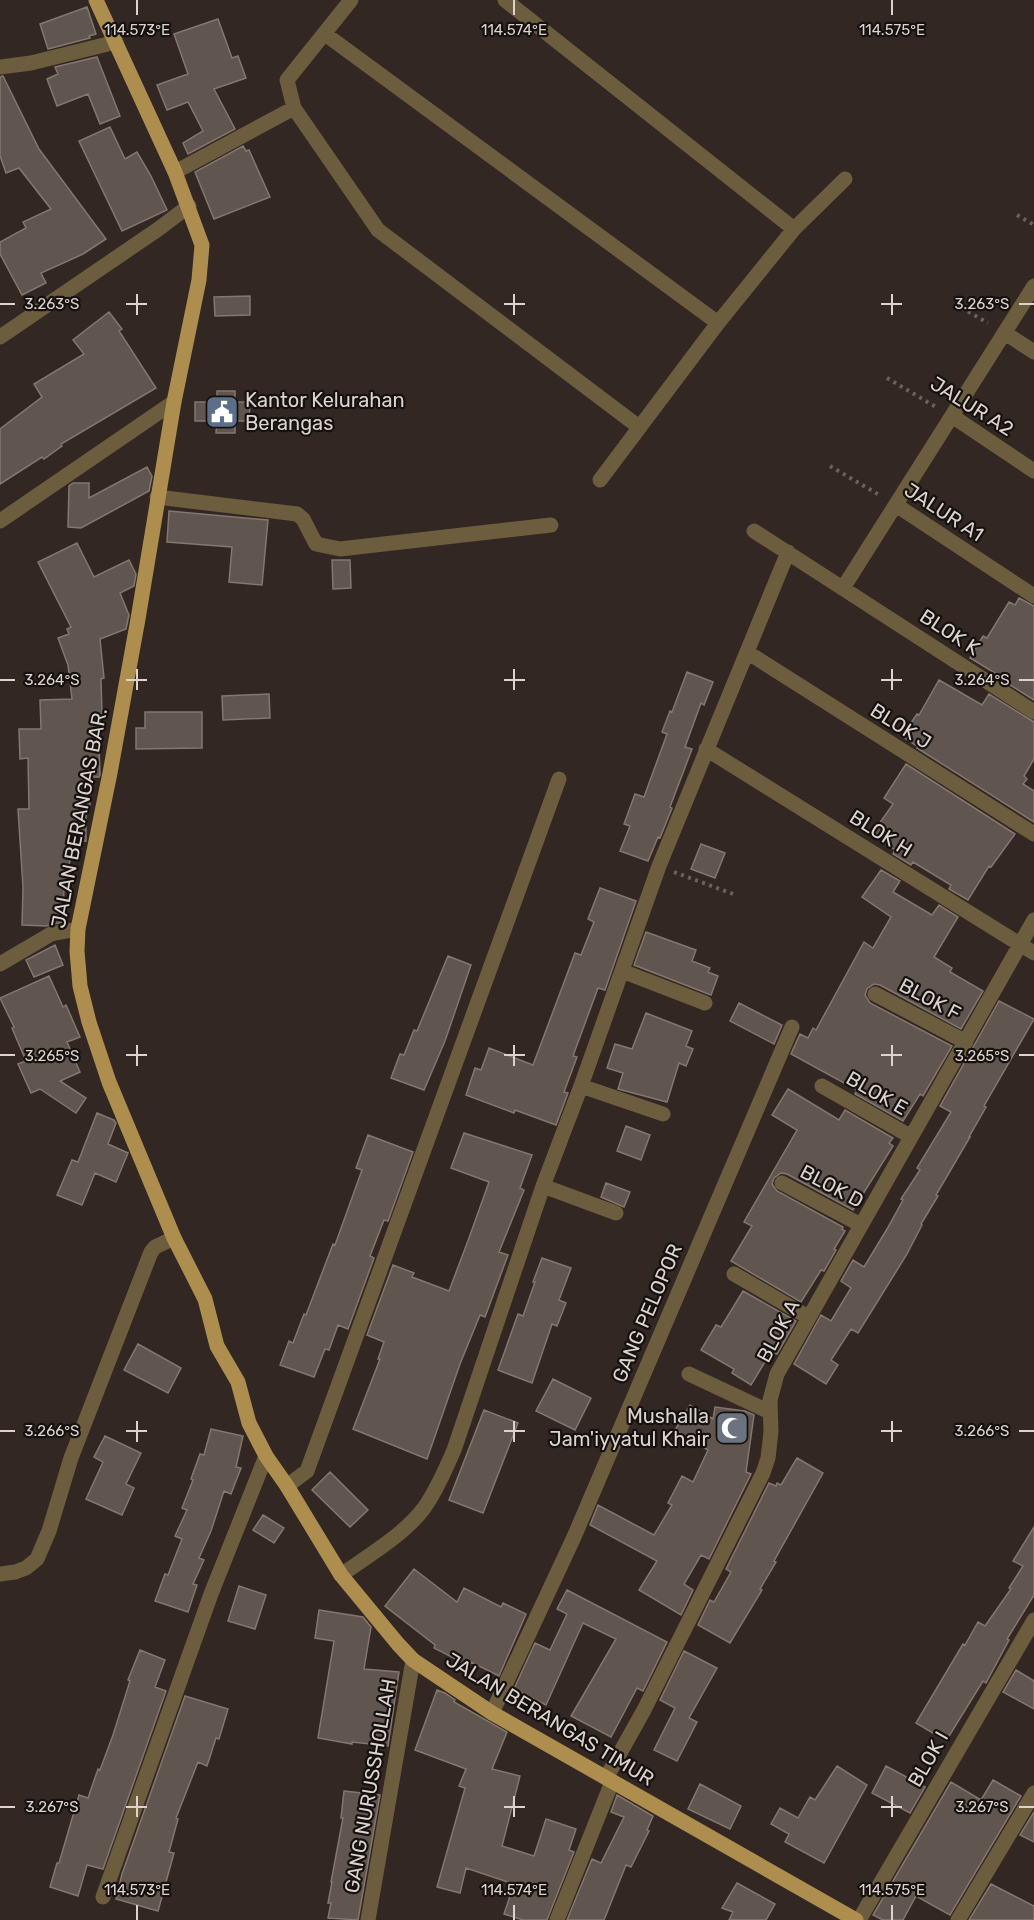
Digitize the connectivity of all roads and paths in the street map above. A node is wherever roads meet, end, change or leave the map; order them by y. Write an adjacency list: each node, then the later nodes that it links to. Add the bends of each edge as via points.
1 (96, 0): 5 (main road, JALAN BERANGAS BAR.)
2 (351, 0): 4 (street)
3 (505, 0): 13 (street)
4 (325, 34): 7 (street, via 287,80); 16 (street)
5 (116, 42): 6 (street); 8 (main road, JALAN BERANGAS BAR.)
6 (0, 67)
7 (294, 108): 8 (street); 23 (street, via 378,230)
8 (175, 172): 10 (main road, JALAN BERANGAS BAR.)
9 (845, 179): 13 (street)
10 (189, 206): 18 (street); 21 (main road, JALAN BERANGAS BAR., via 202,245 199,280)
11 (1017, 215): 12 (path)
12 (1034, 225)
13 (794, 229): 16 (street)
14 (1034, 286): 17 (street)
15 (955, 304): 17 (path)
16 (718, 323): 23 (street)
17 (1005, 333): 19 (street); 22 (street)
18 (0, 337)
19 (1034, 352)
20 (887, 378): 22 (path, JALUR A2)
21 (174, 402): 27 (main road, JALAN BERANGAS BAR.); 29 (street)
22 (952, 416): 25 (street, JALUR A2); 28 (street)
23 (639, 427): 26 (street)
24 (830, 466): 28 (path, JALUR A1)
25 (1034, 471)
26 (600, 480)
27 (158, 497): 30 (street, via 297,514 316,544 340,549); 43 (main road, JALAN BERANGAS BAR.)
28 (896, 505): 33 (street); 34 (street, JALUR A1)
29 (0, 521)
30 (551, 525)
31 (754, 531): 32 (street, BLOK K)
32 (788, 552): 33 (street, BLOK K); 35 (street)
33 (843, 588): 36 (street, BLOK K)
34 (1034, 596)
35 (747, 652): 37 (street); 39 (street, BLOK J)
36 (1034, 712)
37 (706, 748): 40 (street); 44 (street, BLOK H)
38 (559, 779): 67 (street, via 307,1471)
39 (1034, 834)
40 (659, 866): 41 (path); 47 (street)
41 (733, 894)
42 (1034, 920): 44 (street, BLOK A)
43 (78, 929): 46 (street, via 45,937); 60 (main road, JALAN BERANGAS BAR., via 77,971 89,1022 109,1082)
44 (1020, 943): 45 (street, BLOK H); 51 (street, BLOK A)
45 (1034, 953)
46 (0, 964)
47 (621, 971): 49 (street); 52 (street)
48 (875, 994): 51 (street, BLOK F)
49 (705, 1003)
50 (792, 1026): 72 (street, GANG PELOPOR, via 574,1537)
51 (966, 1042): 55 (street, BLOK A)
52 (582, 1086): 54 (street); 57 (street)
53 (822, 1086): 55 (street, BLOK E)
54 (663, 1114)
55 (910, 1136): 59 (street, BLOK A)
56 (782, 1183): 59 (street, BLOK D)
57 (543, 1186): 58 (street); 69 (street, via 454,1450 438,1486 415,1518)
58 (616, 1213)
59 (861, 1225): 62 (street, BLOK A)
60 (174, 1238): 65 (main road, JALAN BERANGAS BAR., via 205,1299 217,1346 238,1382); 68 (street, via 151,1252 71,1458 37,1559 26,1568)
61 (734, 1274): 62 (street)
62 (808, 1317): 64 (street, BLOK A, via 777,1374)
63 (689, 1374): 64 (street)
64 (770, 1412): 73 (street, BLOK A, via 771,1432 763,1473)
65 (249, 1422): 66 (main road, JALAN BERANGAS TIMUR)
66 (266, 1456): 67 (main road, JALAN BERANGAS TIMUR); 75 (street, via 211,1594)
67 (287, 1486): 69 (main road, JALAN BERANGAS TIMUR)
68 (0, 1574)
69 (341, 1575): 71 (main road, JALAN BERANGAS TIMUR)
70 (1034, 1620): 78 (street, BLOK I)
71 (413, 1660): 72 (main road, JALAN BERANGAS TIMUR); 76 (street, GANG NURUSSHOLLAH)
72 (492, 1713): 73 (main road, JALAN BERANGAS TIMUR)
73 (609, 1780): 77 (street, BLOK A); 78 (main road, JALAN BERANGAS TIMUR)
74 (1034, 1793): 79 (street)
75 (103, 1897)
76 (369, 1920)
77 (557, 1920)
78 (857, 1920)
79 (958, 1920)

